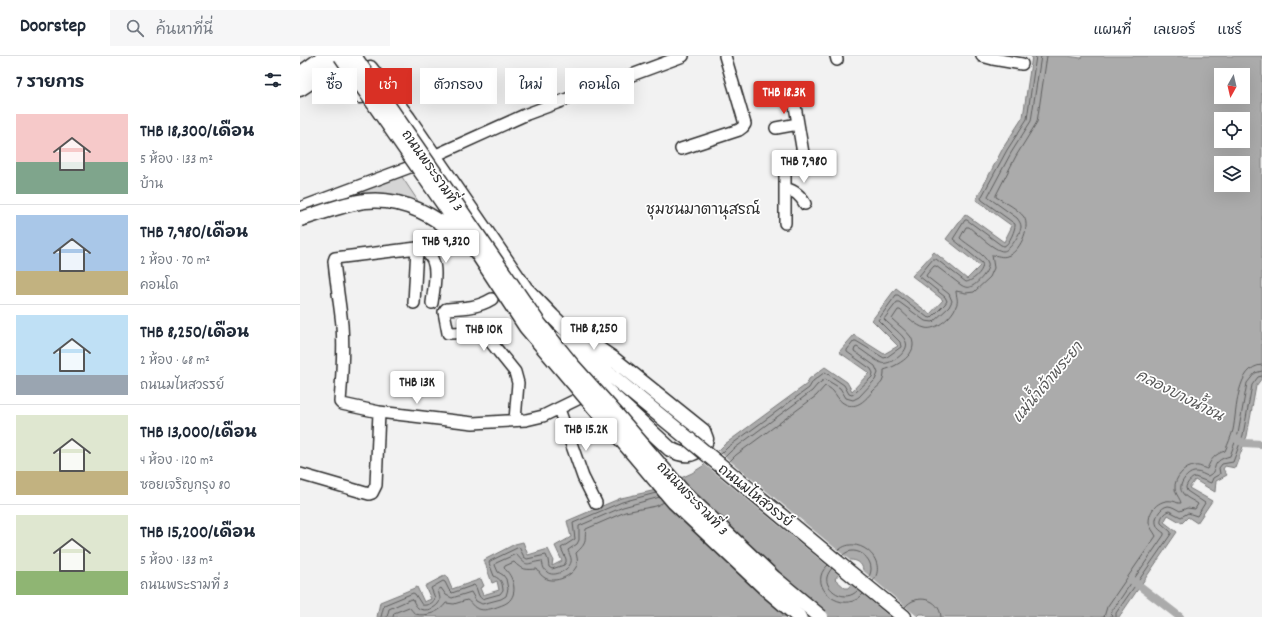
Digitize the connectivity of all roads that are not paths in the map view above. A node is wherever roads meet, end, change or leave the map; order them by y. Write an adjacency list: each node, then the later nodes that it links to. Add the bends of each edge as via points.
1 (354, 56): 40 (main road, ถนนพระรามที่ 3, bridge, via 539,324 572,365 683,492 774,578)
2 (361, 56): 7 (main road, ถนนมไหสวรรย์)
3 (683, 56): 16 (street, via 527,114)
4 (725, 56): 15 (street, via 743,127)
5 (982, 56): 8 (street)
6 (336, 57): 9 (main road, ถนนมไหสวรรย์); 10 (main road); 26 (main road, ถนนพระรามที่ 3, bridge)
7 (371, 63): 16 (main road, ถนนมไหสวรรย์)
8 (1022, 64)
9 (343, 68)
10 (303, 82)
11 (357, 91): 18 (main road, ถนนมไหสวรรย์)
12 (803, 95): 13 (street, via 797,96 794,100)
13 (798, 124): 14 (street); 17 (street)
14 (776, 128)
15 (681, 149)
16 (434, 156): 30 (main road, ถนนมไหสวรรย์, via 525,288)
17 (804, 162)
18 (410, 167): 22 (street); 31 (main road, ถนนมไหสวรรย์, via 474,258 534,322)
19 (785, 168): 20 (street)
20 (785, 188): 21 (street, via 800,196); 24 (street)
21 (805, 204)
22 (300, 208)
23 (300, 219): 26 (main road, bridge, via 365,201 400,204 436,219)
24 (785, 223)
25 (417, 248): 28 (street); 29 (street, via 424,250 434,262); 35 (street, via 335,258 334,261 341,322 340,402)
26 (476, 251): 39 (main road, ถนนพระรามที่ 3, bridge, via 526,327 674,502)
27 (492, 299): 36 (street, via 472,308 446,309 448,333 480,332 515,372 518,383)
28 (414, 303)
29 (432, 303)
30 (570, 334): 32 (main road, ถนนมไหสวรรย์); 33 (main road, via 591,343 612,358 703,431 706,439 704,446 686,455 674,452)
31 (568, 350): 32 (main road, ถนนมไหสวรรย์); 33 (main road)
32 (608, 373): 41 (main road, ถนนมไหสวรรย์, bridge)
33 (603, 387): 34 (street)
34 (560, 409): 36 (street, via 543,416); 38 (street, via 583,477)
35 (379, 412): 36 (street, via 468,423); 37 (street, via 376,485 372,493)
36 (515, 420)
37 (300, 474)
38 (596, 502)
39 (799, 617)
40 (821, 617)
41 (904, 617)

